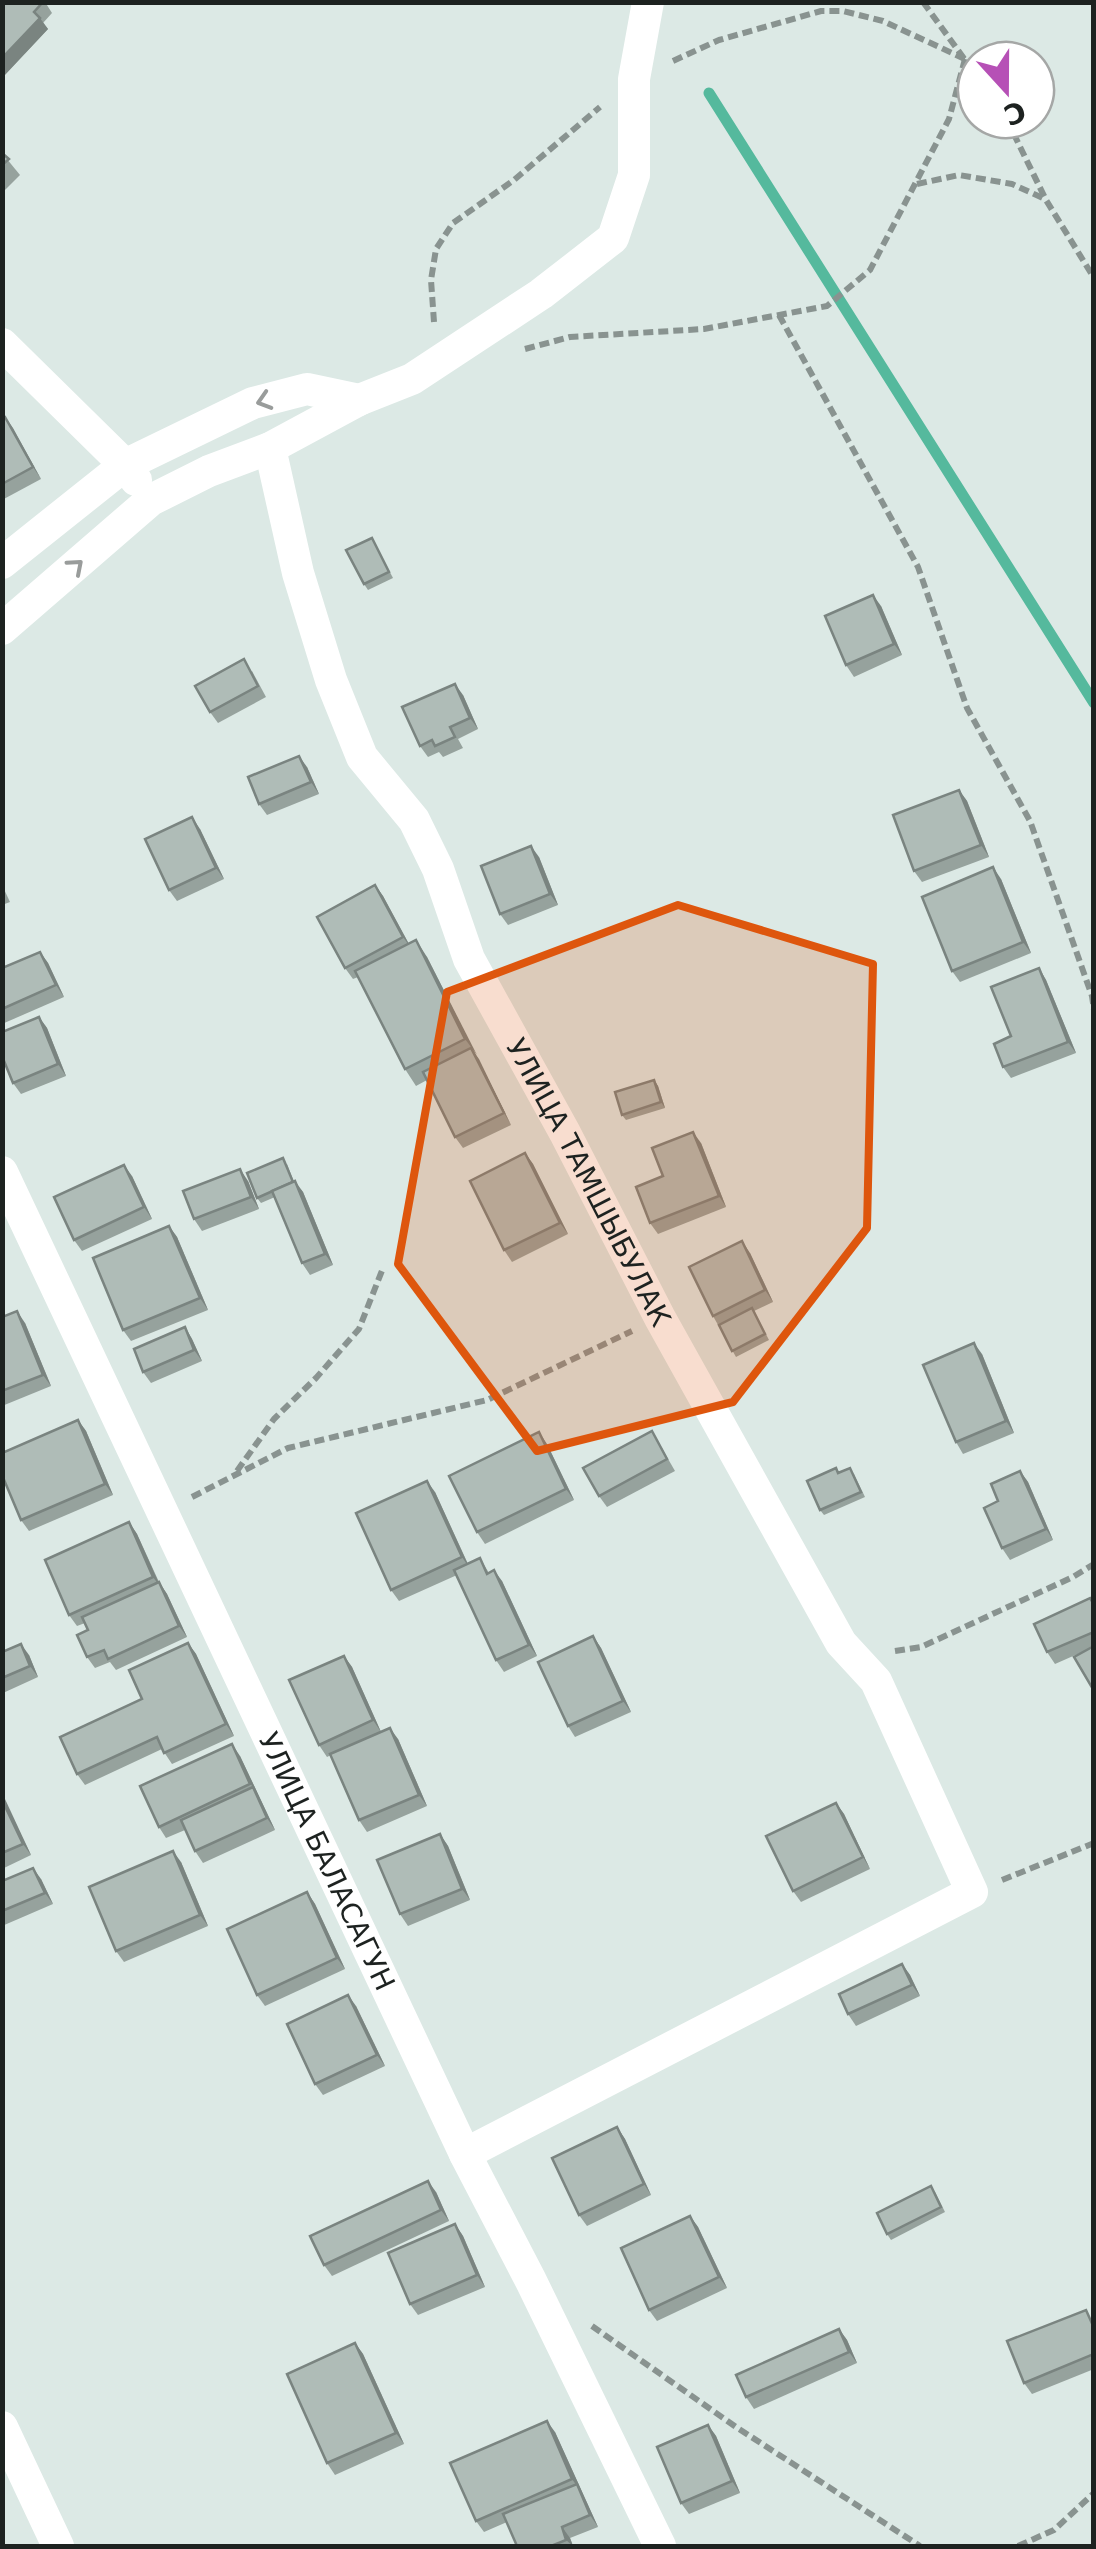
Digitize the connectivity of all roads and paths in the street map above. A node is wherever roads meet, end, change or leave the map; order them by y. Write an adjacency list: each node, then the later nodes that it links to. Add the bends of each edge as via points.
1 (648, 2): 5 (street)
2 (923, 2): 3 (path)
3 (956, 47)
4 (956, 55): 5 (path, via 884,20 821,12 719,40)
5 (634, 79): 14 (path, via 454,222 436,249 434,331); 14 (street, via 634,175 613,238)
6 (956, 93): 8 (path)
7 (1017, 140): 9 (path)
8 (916, 184): 9 (path, via 960,175 1012,184); 11 (path, via 870,270 827,306)
9 (1046, 200): 10 (path)
10 (1094, 278)
11 (778, 315): 13 (path, via 704,329 570,337); 21 (path, via 918,567 967,708 1030,821)
12 (2, 344): 17 (street)
13 (518, 351)
14 (412, 378): 15 (street)
15 (359, 400): 16 (street); 17 (street, one-way to 17, via 307,389 253,403)
16 (270, 448): 18 (street); 24 (street, УЛИЦА ТАМШЫБУЛАК, via 298,573 362,757 414,820 469,959)
17 (125, 465): 18 (street); 19 (street)
18 (151, 500): 20 (street, one-way to 18)
19 (2, 563)
20 (2, 630)
21 (1094, 1010)
22 (2, 1172): 26 (street, УЛИЦА БАЛАСАГУН)
23 (382, 1268): 25 (path, via 359,1329 274,1418)
24 (660, 1318): 25 (path, via 487,1400 288,1448); 28 (street, УЛИЦА ТАМШЫБУЛАК)
25 (234, 1475): 26 (path)
26 (162, 1512): 31 (street, УЛИЦА БАЛАСАГУН)
27 (1094, 1564): 28 (path, via 920,1646 880,1654)
28 (841, 1644): 30 (street, УЛИЦА ТАМШЫБУЛАК, via 876,1680)
29 (1094, 1843): 30 (path)
30 (972, 1892): 31 (street)
31 (465, 2154): 36 (street, УЛИЦА БАЛАСАГУН)
32 (590, 2325): 37 (path)
33 (2, 2428): 35 (street)
34 (1094, 2492): 38 (path, via 1054,2530)
35 (58, 2546)
36 (660, 2546)
37 (920, 2546)
38 (1018, 2546)

